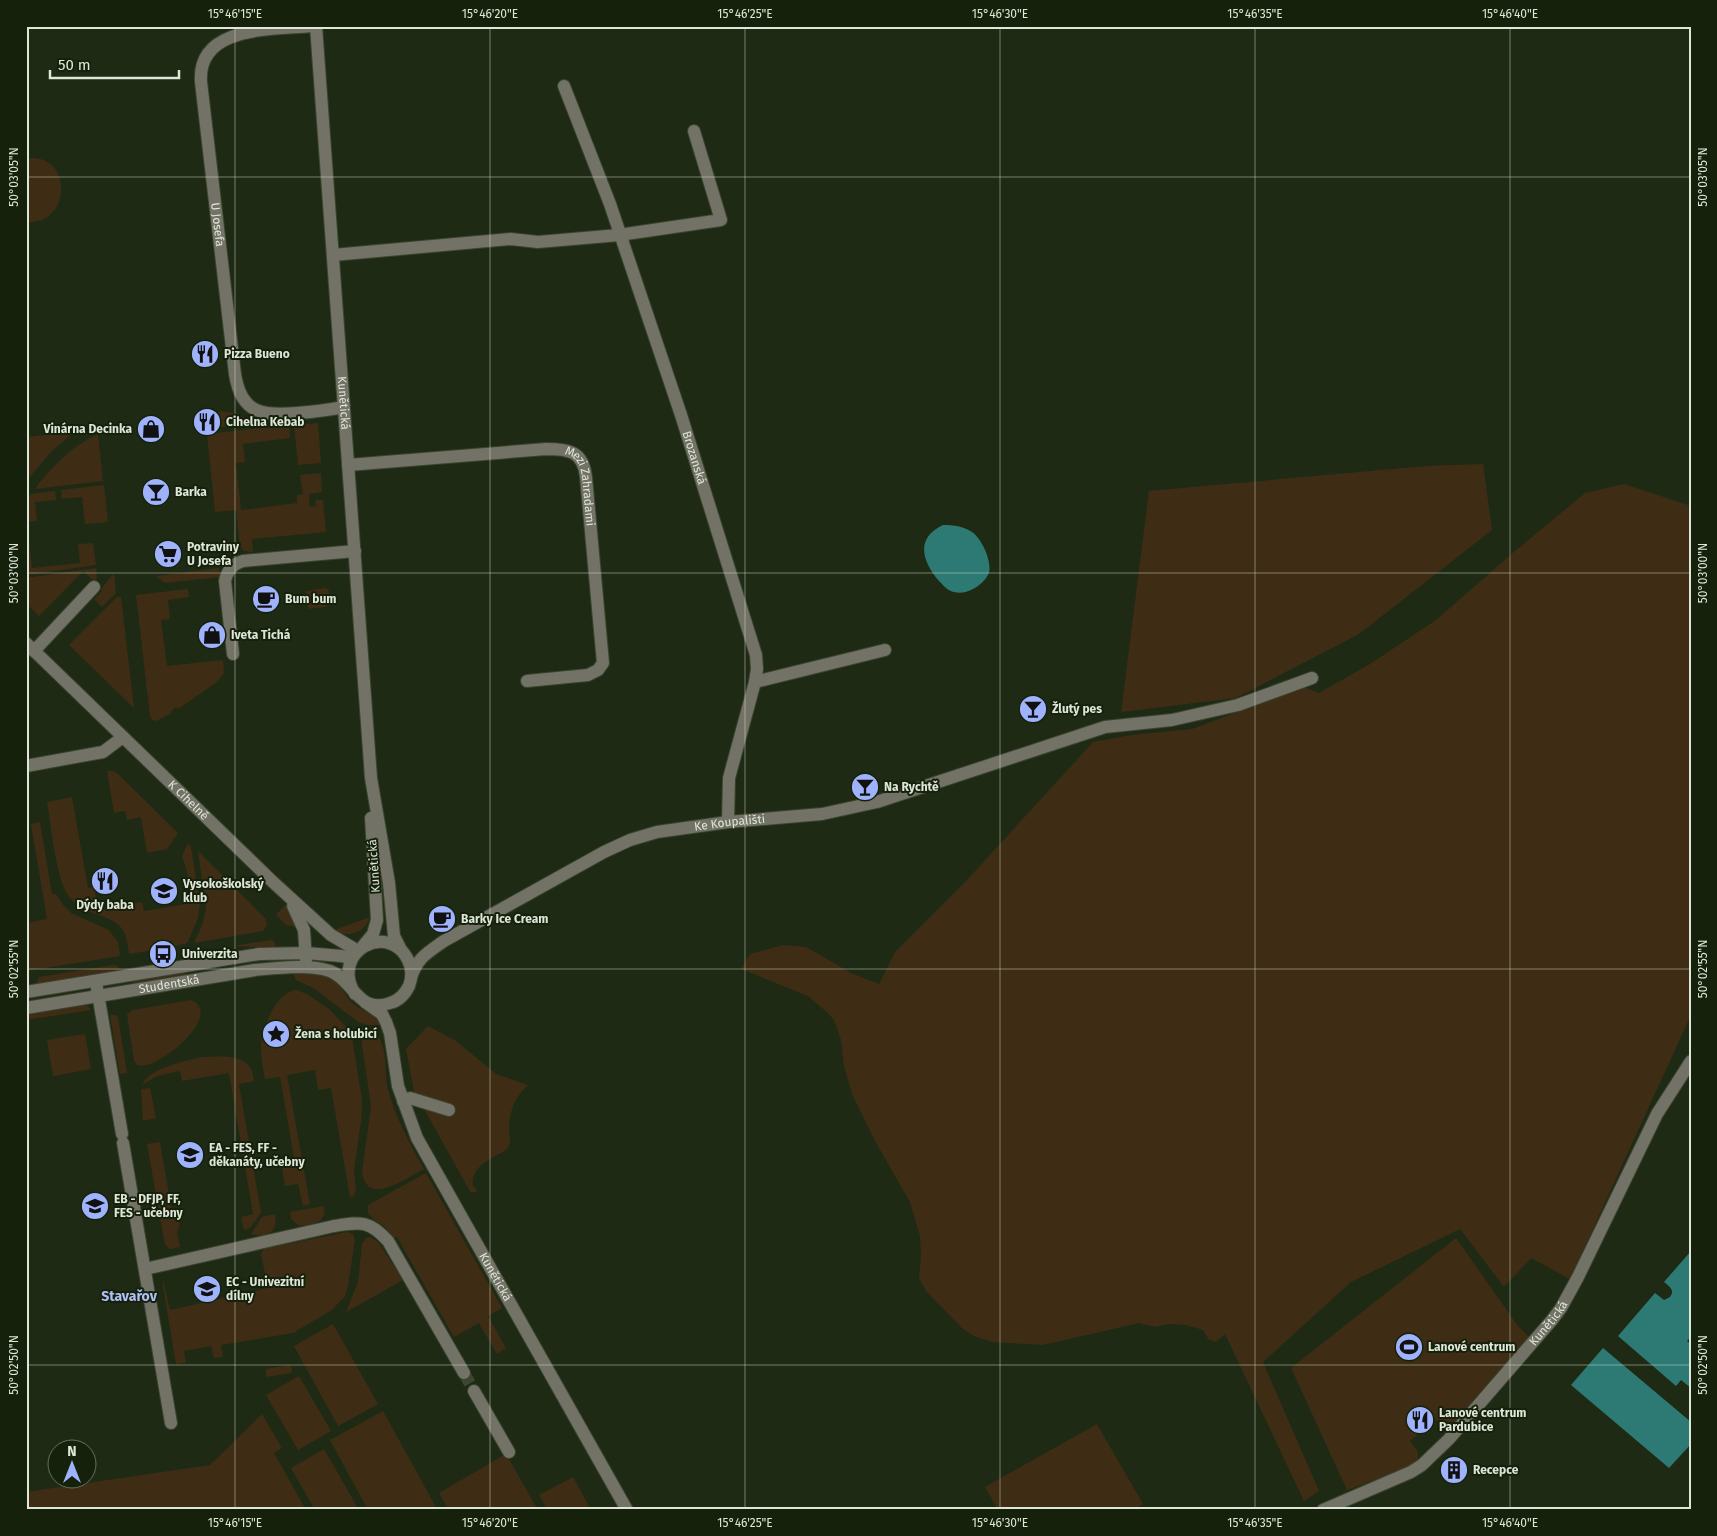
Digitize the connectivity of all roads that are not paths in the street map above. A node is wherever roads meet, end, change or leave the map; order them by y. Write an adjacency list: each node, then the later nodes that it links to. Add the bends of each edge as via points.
1 (314, 26): 2 (street, U Josefa); 6 (street, Kunětická)
2 (270, 28): 7 (street, U Josefa, via 236,35 218,43 206,56 201,68 200,82 236,383 250,408 267,415)
3 (564, 86): 5 (street, Brozanská)
4 (694, 131): 5 (street, via 721,220)
5 (619, 235): 6 (street, via 538,242 512,239); 16 (street, Brozanská, via 682,415 751,638 756,662)
6 (333, 255): 7 (street, Kunětická)
7 (344, 407): 8 (street, Kunětická)
8 (348, 465): 9 (street, Kunětická); 15 (street, Mezi Zahradami, via 546,449 570,451 580,459 584,464 587,485 603,663 588,675)
9 (355, 551): 13 (street, via 243,562 232,566 225,581); 19 (street, Kunětická)
10 (94, 587): 11 (street)
11 (30, 647): 17 (street, K Cihelně)
12 (885, 650): 16 (street)
13 (233, 654)
14 (1312, 678): 20 (street, Ke Koupališti, via 1238,706 1172,720 1105,727 877,802 822,814)
15 (527, 681)
16 (755, 682): 20 (street, Brozanská, via 729,778)
17 (123, 737): 18 (street, via 103,752); 21 (street, K Cihelně)
18 (26, 766)
19 (371, 778): 23 (street, Kunětická, via 389,883 393,928); 25 (street, Kunětická, via 377,920 373,934)
20 (728, 822): 22 (street, Ke Koupališti, via 657,832 630,840)
21 (274, 883): 24 (street, via 289,900 302,923); 25 (street, K Cihelně, via 331,935)
22 (444, 941): 23 (street, Ke Koupališti); 28 (street, Ke Koupališti, via 420,959)
23 (402, 952): 25 (street, via 390,944 377,942); 28 (street, via 410,968)
24 (306, 953): 25 (street, Studentská); 26 (street, via 307,963); 27 (street, Studentská, via 252,955)
25 (356, 953): 31 (street, via 348,976)
26 (312, 968): 30 (street, Studentská, via 255,970); 31 (street, Studentská, via 331,971)
27 (96, 981): 29 (street, Studentská); 30 (street)
28 (409, 984): 31 (street, via 400,998 391,1003 380,1005); 33 (street, Kunětická, via 391,1016)
29 (26, 992)
30 (99, 996): 32 (street, Studentská); 37 (street)
31 (360, 998): 33 (street, Kunětická, via 382,1014)
32 (26, 1008)
33 (390, 1034): 35 (street, Kunětická)
34 (1691, 1061): 43 (street, Kunětická, via 1657,1114 1578,1277 1552,1320 1449,1439 1422,1465)
35 (402, 1101): 36 (street, via 410,1098); 42 (street, Kunětická, via 416,1138)
36 (449, 1110)
37 (144, 1269): 38 (street, via 334,1226 353,1223 376,1228 388,1241); 40 (street)
38 (464, 1373)
39 (474, 1390): 41 (street)
40 (171, 1423)
41 (509, 1452)
42 (627, 1510)
43 (1323, 1510)

